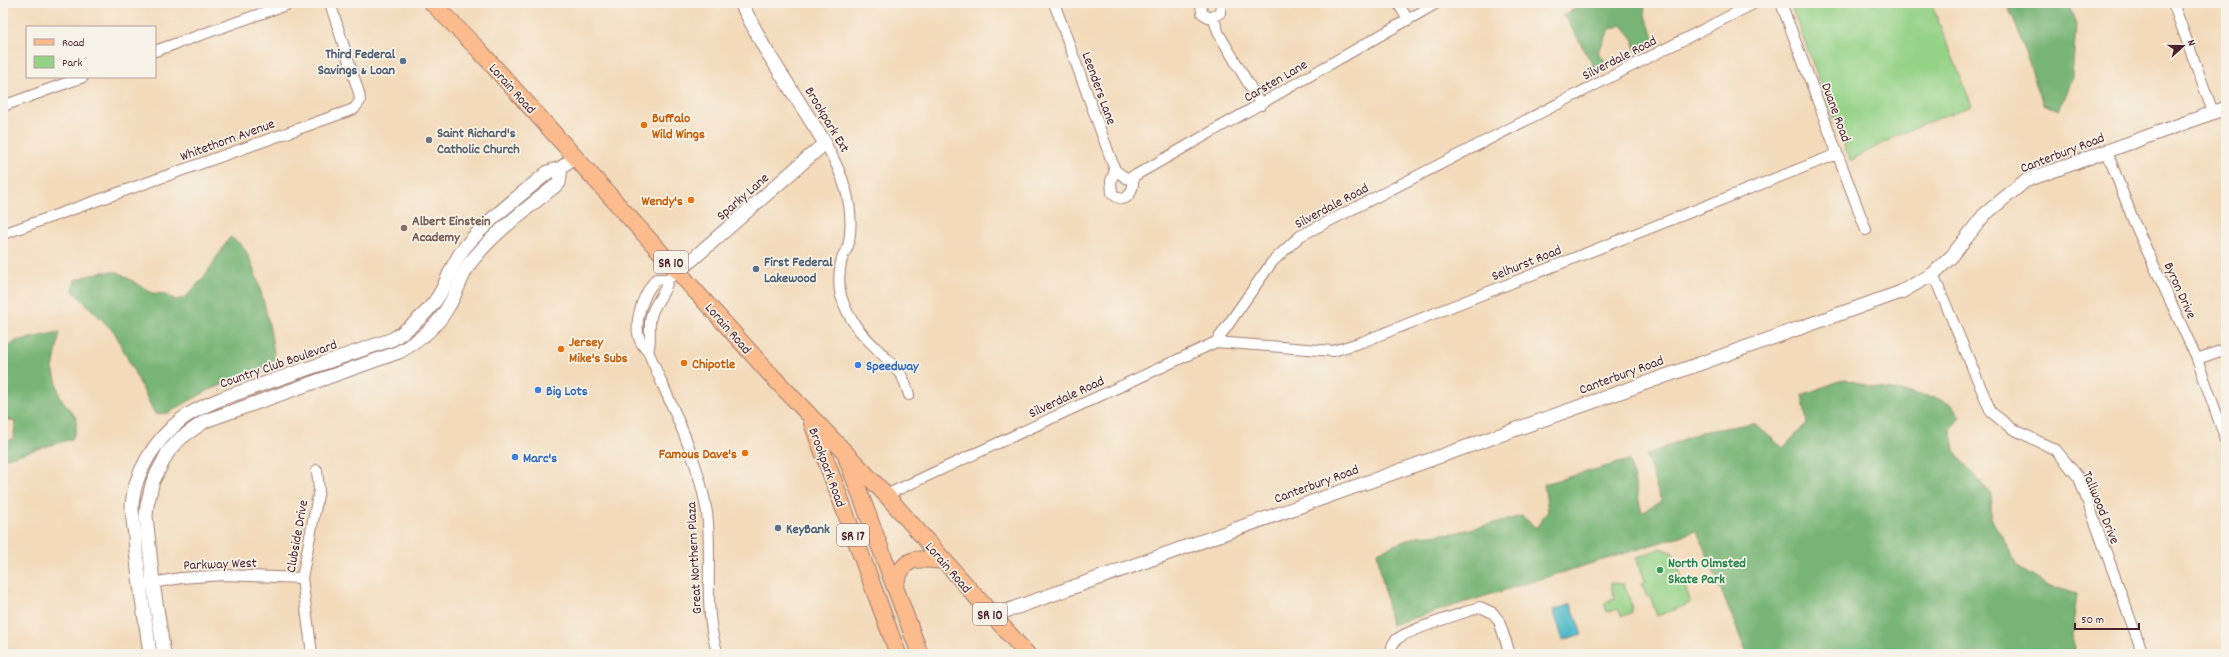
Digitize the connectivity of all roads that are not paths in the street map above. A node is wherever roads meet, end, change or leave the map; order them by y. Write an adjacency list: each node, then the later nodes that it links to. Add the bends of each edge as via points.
1 (291, 3): 15 (street)
2 (330, 3): 28 (street, Whitethorn Avenue, via 359,93 360,101 354,109)
3 (432, 3): 24 (main road, Lorain Road / SR 10, via 478,49)
4 (741, 3): 21 (street, Brookpark Ext, via 764,47)
5 (1054, 3): 25 (street, Leenders Lane)
6 (1201, 3): 13 (street, via 1202,13)
7 (1221, 3): 13 (street, via 1221,12)
8 (1398, 3): 14 (street)
9 (1437, 3): 14 (street, Carsten Lane)
10 (1755, 3): 31 (street, Silverdale Road, via 1300,236 1272,262)
11 (1781, 3): 23 (street, Duane Road)
12 (2173, 3): 20 (street)
13 (1213, 17): 17 (street, via 1219,34)
14 (1408, 20): 17 (street, Carsten Lane)
15 (156, 52)
16 (80, 78): 18 (street)
17 (1260, 105): 26 (street, Carsten Lane)
18 (3, 106)
19 (2226, 108): 20 (street, Canterbury Road)
20 (2213, 112): 22 (street, Canterbury Road)
21 (825, 143): 30 (street, Sparky Lane); 35 (street, Brookpark Ext, via 842,177 849,204 849,241 842,262 841,294 851,319 870,344 902,376)
22 (2108, 152): 29 (street, Canterbury Road, via 2025,181 1984,215 1952,256); 34 (street, Byron Drive, via 2134,222)
23 (1837, 154): 27 (street, Duane Road); 31 (street, Selhurst Road, via 1362,342 1333,350)
24 (575, 157): 30 (main road, Lorain Road / SR 10); 43 (street, Country Club Boulevard, via 561,168 548,172 472,238 455,262 434,303 416,323 394,339 223,398 197,410 171,429 145,463 132,506)
25 (1115, 170): 26 (street); 26 (street, via 1111,186 1112,193 1119,198 1131,194 1133,189)
26 (1129, 177)
27 (1866, 230)
28 (3, 234)
29 (1934, 274): 45 (street, Canterbury Road, via 1901,292); 55 (street, Tallwood Drive, via 1991,412 2012,428 2056,450 2079,478)
30 (673, 275): 33 (street, via 657,301 652,315 651,343); 33 (street, Great Northern Plaza, via 656,279 641,306 639,331 642,346); 36 (main road, Lorain Road / SR 10)
31 (1216, 342): 40 (street, Silverdale Road)
32 (2226, 349): 34 (street)
33 (648, 351): 49 (street, Great Northern Plaza, via 680,424 702,487 708,524 711,634)
34 (2197, 359): 37 (street, Byron Drive)
35 (909, 395)
36 (809, 416): 38 (main road, Lorain Road / SR 10); 50 (main road, Brookpark Road / SR 17)
37 (2226, 440)
38 (845, 453): 40 (main road, Lorain Road / SR 10); 44 (main road, Brookpark Road / SR 17)
39 (317, 470): 42 (street, Clubside Drive, via 319,490)
40 (886, 496): 41 (main road, Lorain Road / SR 10)
41 (944, 561): 44 (main road, via 917,559 906,562); 45 (main road, Lorain Road / SR 10)
42 (302, 578): 43 (street, Parkway West, via 224,575 181,578); 48 (street, Clubside Drive)
43 (147, 584): 46 (street, Country Club Boulevard); 47 (street, Country Club Boulevard)
44 (895, 585): 51 (main road, Brookpark Road / SR 17)
45 (992, 616): 52 (main road, Lorain Road / SR 10)
46 (150, 654)
47 (164, 654)
48 (312, 654)
49 (718, 654)
50 (898, 654)
51 (920, 654)
52 (1027, 654)
53 (1392, 654): 54 (street, via 1391,648 1396,639 1480,607 1493,612 1499,621)
54 (1510, 654)
55 (2143, 654)

